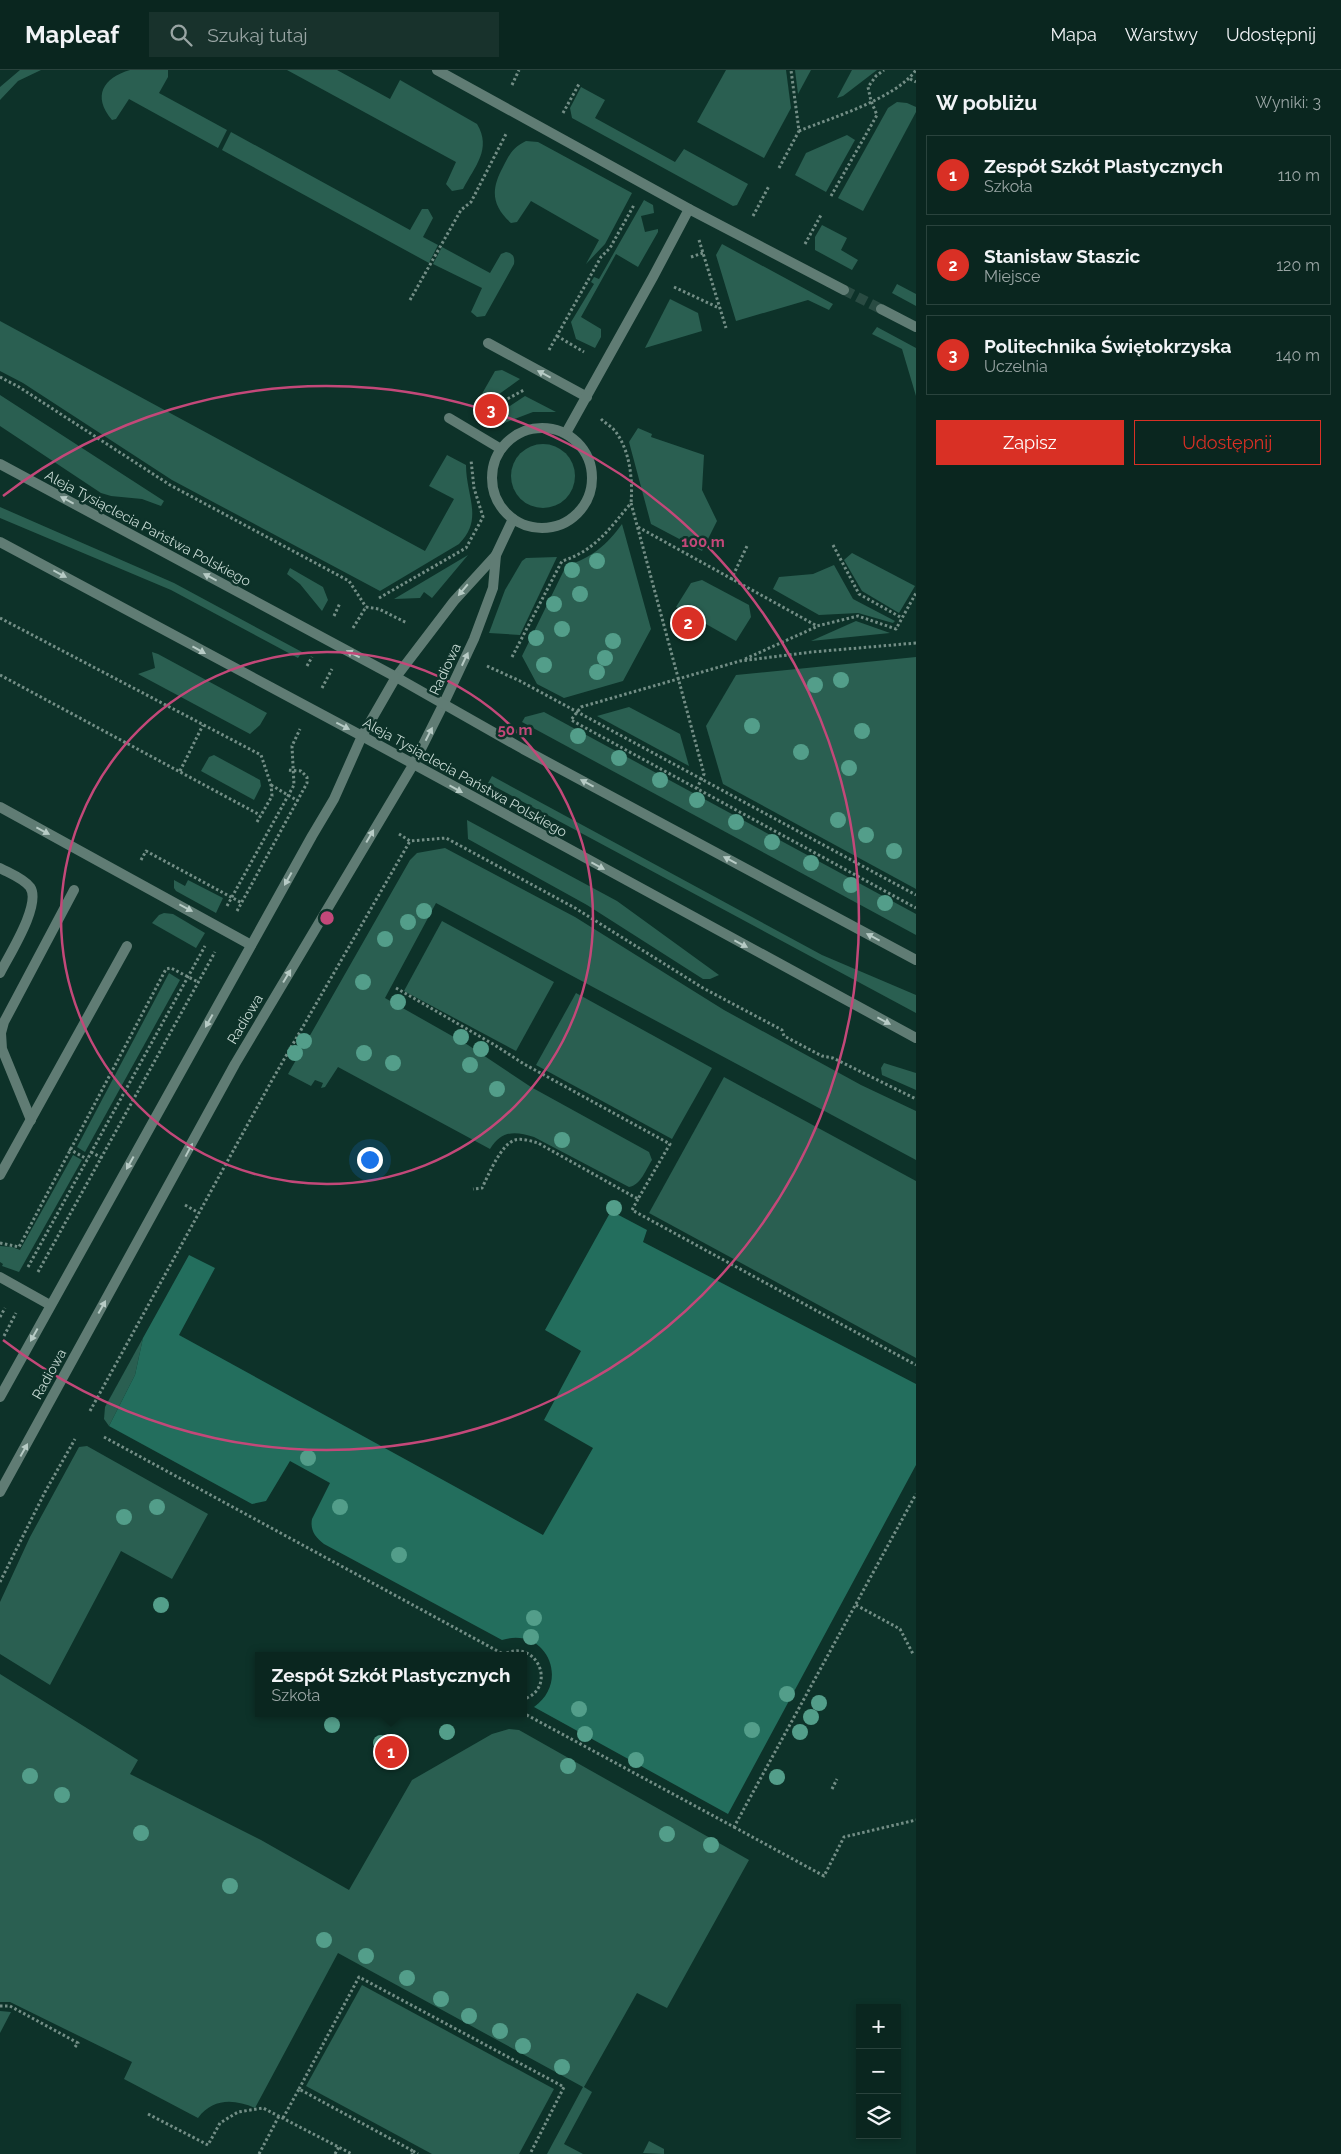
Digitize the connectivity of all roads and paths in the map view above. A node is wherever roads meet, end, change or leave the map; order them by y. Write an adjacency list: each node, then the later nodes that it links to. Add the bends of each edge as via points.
1 (437, 70): 9 (street)
2 (791, 70): 10 (path)
3 (884, 70): 8 (path, via 868,88)
4 (916, 70): 5 (path)
5 (910, 79): 6 (path); 8 (path)
6 (916, 82)
7 (579, 84): 11 (path)
8 (871, 101): 10 (path); 15 (path, via 877,115)
9 (516, 114): 11 (street); 22 (path, via 471,202 461,210)
10 (799, 131): 12 (path)
11 (553, 134): 13 (street)
12 (779, 168)
13 (646, 184): 16 (street); 27 (path)
14 (768, 186): 18 (path)
15 (831, 196)
16 (689, 209): 18 (street); 23 (path); 33 (street)
17 (821, 215): 19 (path)
18 (742, 236): 19 (street)
19 (793, 264): 21 (street)
20 (669, 284): 23 (path)
21 (844, 290)
22 (410, 300)
23 (720, 308): 26 (path)
24 (881, 309): 25 (street)
25 (916, 327)
26 (726, 328)
27 (557, 336): 29 (path); 30 (path)
28 (488, 343): 33 (street, one-way to 28)
29 (546, 355)
30 (591, 356)
31 (0, 377): 52 (path, via 170,485 349,581)
32 (527, 389): 36 (path, via 496,404)
33 (587, 397): 37 (street)
34 (598, 415): 41 (path, via 620,438 630,469)
35 (449, 418): 38 (street)
36 (488, 420)
37 (566, 433): 38 (street, via 538,427 517,434); 42 (street, via 587,454 592,468 593,483 581,510 570,520 541,528 526,526)
38 (500, 449): 42 (street, via 493,463 494,494 501,508)
39 (468, 457): 50 (path, via 483,517 466,548)
40 (0, 464): 65 (street, Aleja Tysiąclecia Państwa Polskiego, one-way to 40)
41 (631, 503): 43 (path); 60 (path, via 599,541 578,556 562,561)
42 (513, 519): 47 (street, Radiowa)
43 (638, 527): 48 (path); 67 (path)
44 (0, 542): 72 (street, Aleja Tysiąclecia Państwa Polskiego, one-way to 72)
45 (832, 545): 53 (path, via 859,594)
46 (747, 546): 48 (path)
47 (496, 555): 65 (street, Radiowa, one-way to 65, via 454,601); 68 (street, Radiowa, one-way to 47, via 474,639 493,588)
48 (731, 580): 57 (path)
49 (916, 594): 53 (path)
50 (379, 598)
51 (340, 603): 55 (path)
52 (366, 608): 56 (path, via 378,609); 58 (path)
53 (902, 618): 57 (path, via 896,629 858,616)
54 (1, 620): 70 (path)
55 (332, 621)
56 (410, 625)
57 (817, 626): 61 (path)
58 (351, 632)
59 (916, 642): 61 (path)
60 (512, 656)
61 (740, 661): 67 (path)
62 (483, 664): 69 (path)
63 (333, 668): 66 (path)
64 (0, 675): 76 (path)
65 (396, 677): 68 (street, Aleja Tysiąclecia Państwa Polskiego); 72 (street, Radiowa)
66 (328, 678)
67 (679, 678): 69 (path, via 581,707); 77 (path, via 704,774)
68 (444, 703): 73 (street, Radiowa, one-way to 68); 100 (street, Aleja Tysiąclecia Państwa Polskiego, one-way to 68, via 523,749)
69 (577, 712): 77 (path); 79 (path, via 571,720)
70 (203, 725): 76 (path); 78 (path, via 261,755)
71 (299, 731): 75 (path, via 292,746)
72 (362, 736): 73 (street, Aleja Tysiąclecia Państwa Polskiego); 97 (street, Radiowa, one-way to 97, via 334,799)
73 (413, 765): 105 (street, Aleja Tysiąclecia Państwa Polskiego, one-way to 105); 132 (street, Radiowa, one-way to 73, via 235,1064)
74 (287, 770): 75 (path)
75 (294, 770): 80 (path, via 294,785); 81 (path, via 302,771 307,777)
76 (180, 771): 83 (path)
77 (702, 779): 79 (path); 90 (path)
78 (271, 785): 80 (path); 83 (path, via 272,796)
79 (697, 788): 93 (path)
80 (288, 796): 81 (path); 91 (path)
81 (298, 802): 92 (path)
82 (0, 807): 97 (street, one-way to 97)
83 (260, 815): 84 (path)
84 (256, 822)
85 (395, 832): 86 (path)
86 (410, 840): 106 (path, via 446,838 575,908 703,988 782,1030 784,1036); 116 (path)
87 (132, 858): 91 (path, via 140,862 146,851)
88 (0, 868): 101 (street, via 25,882 33,898 30,913)
89 (74, 890): 107 (street, via 1,1033 2,1049)
90 (916, 895)
91 (232, 897): 92 (path); 94 (path)
92 (242, 903): 95 (path)
93 (916, 908)
94 (225, 909)
95 (233, 920)
96 (206, 944): 102 (path)
97 (251, 945): 122 (street, Radiowa, one-way to 122)
98 (127, 946): 107 (street)
99 (216, 950): 103 (path)
100 (916, 960)
101 (0, 973)
102 (188, 977): 103 (path); 108 (path, via 171,968 166,970); 109 (path)
103 (198, 982): 110 (path)
104 (396, 988): 114 (path, via 524,1064 670,1144)
105 (916, 1038)
106 (916, 1099)
107 (31, 1120): 112 (street)
108 (70, 1149): 111 (path); 117 (path, via 19,1247)
109 (91, 1152): 110 (path); 111 (path)
110 (102, 1158): 120 (path)
111 (87, 1159): 118 (path)
112 (0, 1175)
113 (473, 1189): 114 (path, via 482,1188 504,1148 514,1140 528,1140)
114 (638, 1199): 126 (path, via 632,1210)
115 (180, 1202): 116 (path)
116 (200, 1213): 129 (path)
117 (0, 1243)
118 (23, 1275)
119 (0, 1277): 122 (street)
120 (35, 1279)
121 (8, 1302): 124 (path)
122 (50, 1306): 127 (street, Radiowa, one-way to 127)
123 (19, 1307): 125 (path)
124 (0, 1317)
125 (0, 1343)
126 (916, 1365)
127 (2, 1385): 128 (street, Radiowa)
128 (0, 1398)
129 (90, 1411)
130 (104, 1437): 136 (path)
131 (75, 1439): 134 (path)
132 (0, 1492)
133 (916, 1494): 135 (path)
134 (0, 1582)
135 (856, 1605): 138 (path, via 900,1629); 144 (path)
136 (497, 1652)
137 (527, 1653): 139 (path, via 539,1664 541,1680 534,1694)
138 (913, 1654)
139 (527, 1698)
140 (527, 1715): 144 (path)
141 (837, 1779): 142 (path)
142 (832, 1789)
143 (916, 1820): 144 (path, via 844,1837 824,1876)
144 (734, 1827)
145 (0, 2006): 146 (path, via 10,2006 78,2042)
146 (75, 2047)
147 (299, 2089): 149 (path); 151 (path); 156 (path, via 359,1978 564,2088)
148 (148, 2114): 149 (path, via 208,2145 220,2123 238,2112 262,2108)
149 (281, 2117): 150 (path); 152 (path)
150 (339, 2147): 153 (path); 154 (path)
151 (413, 2153): 155 (path)
152 (259, 2154)
153 (335, 2154)
154 (352, 2154)
155 (418, 2154)
156 (530, 2154)

